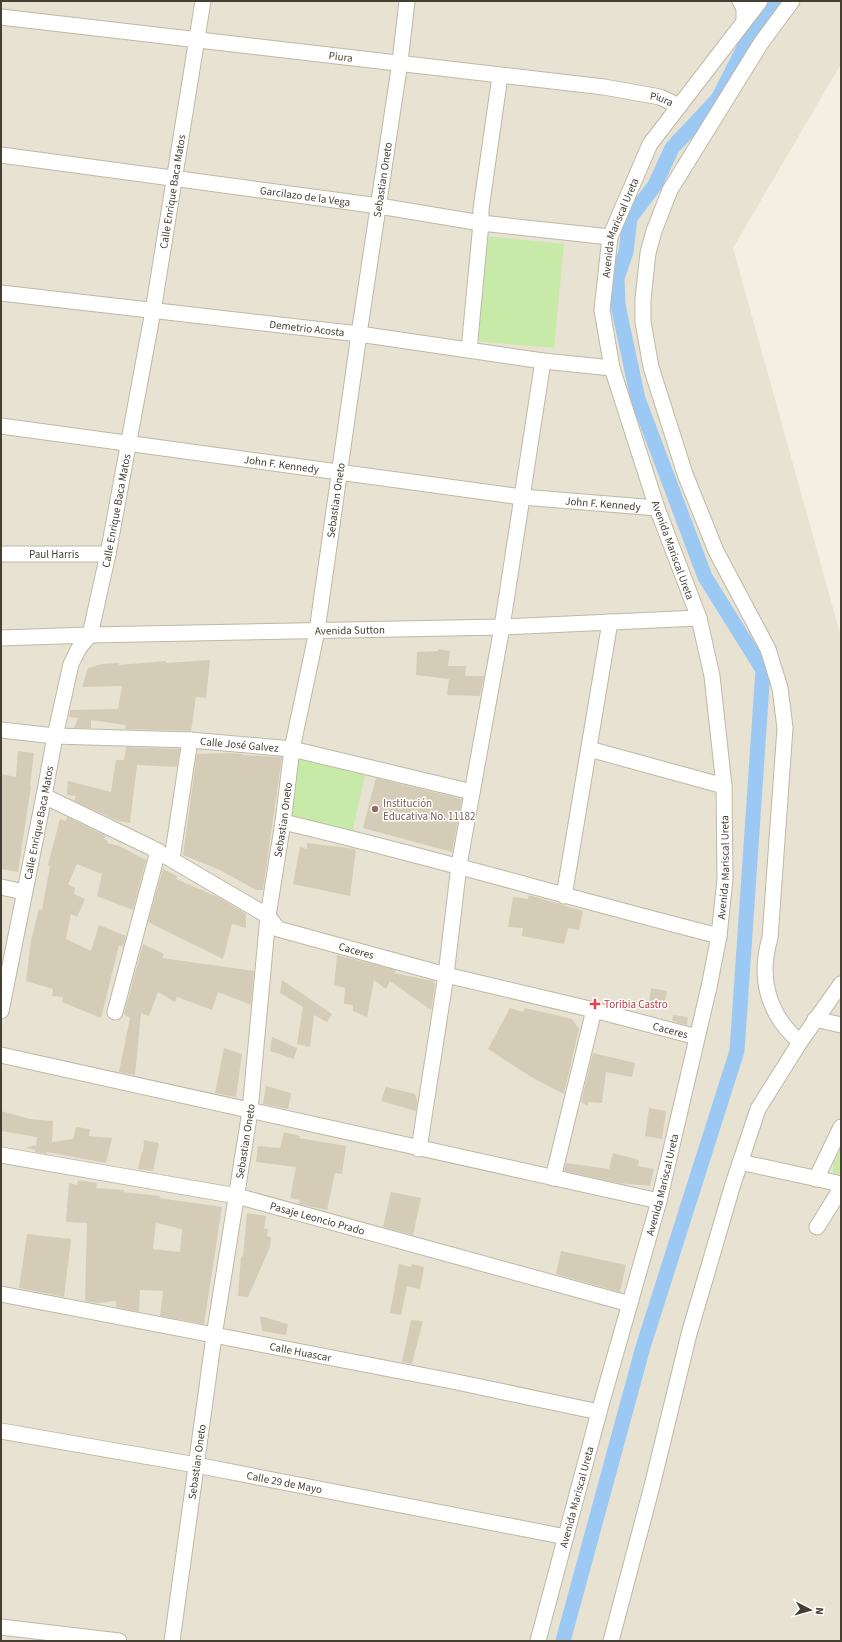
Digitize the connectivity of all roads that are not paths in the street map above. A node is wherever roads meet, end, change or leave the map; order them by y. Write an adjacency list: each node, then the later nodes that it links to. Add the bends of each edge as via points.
1 (203, 1): 8 (street, Calle Enrique Baca Matos)
2 (407, 1): 9 (street, Sebastian Oneto)
3 (740, 1): 7 (street, via 744,8)
4 (760, 1): 7 (street, Avenida Mariscal Ureta)
5 (792, 1): 61 (street, via 761,43 670,190 648,253 643,322 651,367 682,467 716,551 768,649 780,688 785,728 770,938 766,950 764,975 774,1012)
6 (1, 17): 8 (street, Piura)
7 (744, 21): 11 (street, Avenida Mariscal Ureta)
8 (198, 40): 9 (street, Piura); 13 (street, Calle Enrique Baca Matos)
9 (400, 62): 10 (street, Piura); 14 (street, Sebastian Oneto)
10 (500, 76): 11 (street, Piura, via 637,92 660,97); 15 (street, via 481,209)
11 (679, 106): 16 (street, Avenida Mariscal Ureta, via 650,144)
12 (1, 155): 13 (street, Garcilazo de la Vega)
13 (174, 177): 14 (street, Garcilazo de la Vega); 18 (street, Calle Enrique Baca Matos)
14 (379, 206): 15 (street, Garcilazo de la Vega); 19 (street, Sebastian Oneto)
15 (482, 223): 16 (street, Garcilazo de la Vega); 20 (street)
16 (610, 237): 22 (street, Avenida Mariscal Ureta, via 602,310)
17 (1, 293): 18 (street, Demetrio Acosta)
18 (153, 311): 19 (street, Demetrio Acosta); 24 (street, Calle Enrique Baca Matos)
19 (358, 334): 20 (street, Demetrio Acosta); 25 (street, Sebastian Oneto)
20 (469, 350): 21 (street, Demetrio Acosta)
21 (543, 360): 22 (street, Demetrio Acosta); 26 (street)
22 (612, 368): 27 (street, Avenida Mariscal Ureta)
23 (1, 426): 24 (street, John F. Kennedy)
24 (129, 445): 25 (street, John F. Kennedy); 29 (street, Calle Enrique Baca Matos)
25 (338, 473): 26 (street, John F. Kennedy); 33 (street, Sebastian Oneto)
26 (522, 497): 27 (street, John F. Kennedy); 32 (street)
27 (657, 508): 30 (street, Avenida Mariscal Ureta)
28 (1, 554): 29 (street, Paul Harris)
29 (108, 554): 34 (street, Calle Enrique Baca Matos)
30 (699, 618): 31 (street, Avenida Sutton); 41 (street, Avenida Mariscal Ureta, via 712,676)
31 (610, 622): 32 (street, Avenida Sutton); 40 (street)
32 (502, 627): 33 (street, Avenida Sutton); 42 (street)
33 (317, 631): 34 (street, Avenida Sutton); 39 (street, Sebastian Oneto)
34 (90, 634): 35 (street, Avenida Sutton); 37 (street, Calle Enrique Baca Matos, via 71,664)
35 (1, 638)
36 (1, 730): 37 (street, Calle José Galvez)
37 (55, 736): 38 (street, Calle José Galvez); 43 (street, Calle Enrique Baca Matos)
38 (190, 740): 39 (street, Calle José Galvez); 46 (street)
39 (292, 749): 42 (street, Calle José Galvez); 44 (street, Sebastian Oneto)
40 (589, 749): 41 (street); 50 (street)
41 (724, 786): 52 (street, Avenida Mariscal Ureta, via 725,879)
42 (472, 792): 47 (street)
43 (44, 796): 45 (street, Caceres); 49 (street, Calle Enrique Baca Matos)
44 (283, 822): 47 (street); 51 (street, Sebastian Oneto)
45 (158, 851): 46 (street, Caceres); 57 (street)
46 (172, 859): 51 (street, Caceres)
47 (459, 865): 50 (street); 53 (street)
48 (1, 887): 49 (street)
49 (24, 892): 56 (street, Calle Enrique Baca Matos)
50 (564, 896): 52 (street)
51 (268, 916): 53 (street, Caceres, via 278,929); 63 (street, Sebastian Oneto)
52 (719, 936): 60 (street, Avenida Mariscal Ureta)
53 (446, 975): 55 (street, Caceres); 65 (street)
54 (841, 984): 58 (street)
55 (594, 1010): 60 (street, Caceres); 68 (street)
56 (1, 1011)
57 (115, 1012)
58 (815, 1019): 59 (street); 61 (street)
59 (841, 1025)
60 (697, 1037): 72 (street, Avenida Mariscal Ureta)
61 (800, 1042): 67 (street, via 758,1109)
62 (1, 1056): 63 (street)
63 (250, 1111): 65 (street); 71 (street, Sebastian Oneto)
64 (841, 1127): 69 (street)
65 (420, 1149): 68 (street)
66 (1, 1155): 71 (street, Pasaje Leoncio Prado)
67 (740, 1162): 69 (street); 85 (street, via 688,1334 652,1486)
68 (553, 1178): 72 (street)
69 (816, 1179): 70 (street)
70 (840, 1184): 73 (street, via 837,1195)
71 (237, 1196): 75 (street, Pasaje Leoncio Prado); 76 (street, Sebastian Oneto)
72 (659, 1201): 75 (street, Avenida Mariscal Ureta)
73 (817, 1227)
74 (1, 1294): 76 (street, Calle Huascar)
75 (630, 1304): 77 (street, Avenida Mariscal Ureta)
76 (214, 1336): 77 (street, Calle Huascar); 79 (street, Sebastian Oneto)
77 (599, 1412): 80 (street, Avenida Mariscal Ureta)
78 (1, 1430): 79 (street, Calle 29 de Mayo)
79 (196, 1464): 80 (street, Calle 29 de Mayo); 83 (street, Sebastian Oneto)
80 (566, 1537): 84 (street, Avenida Mariscal Ureta)
81 (1, 1626): 82 (street)
82 (119, 1641)
83 (172, 1641)
84 (538, 1641)
85 (611, 1641)

